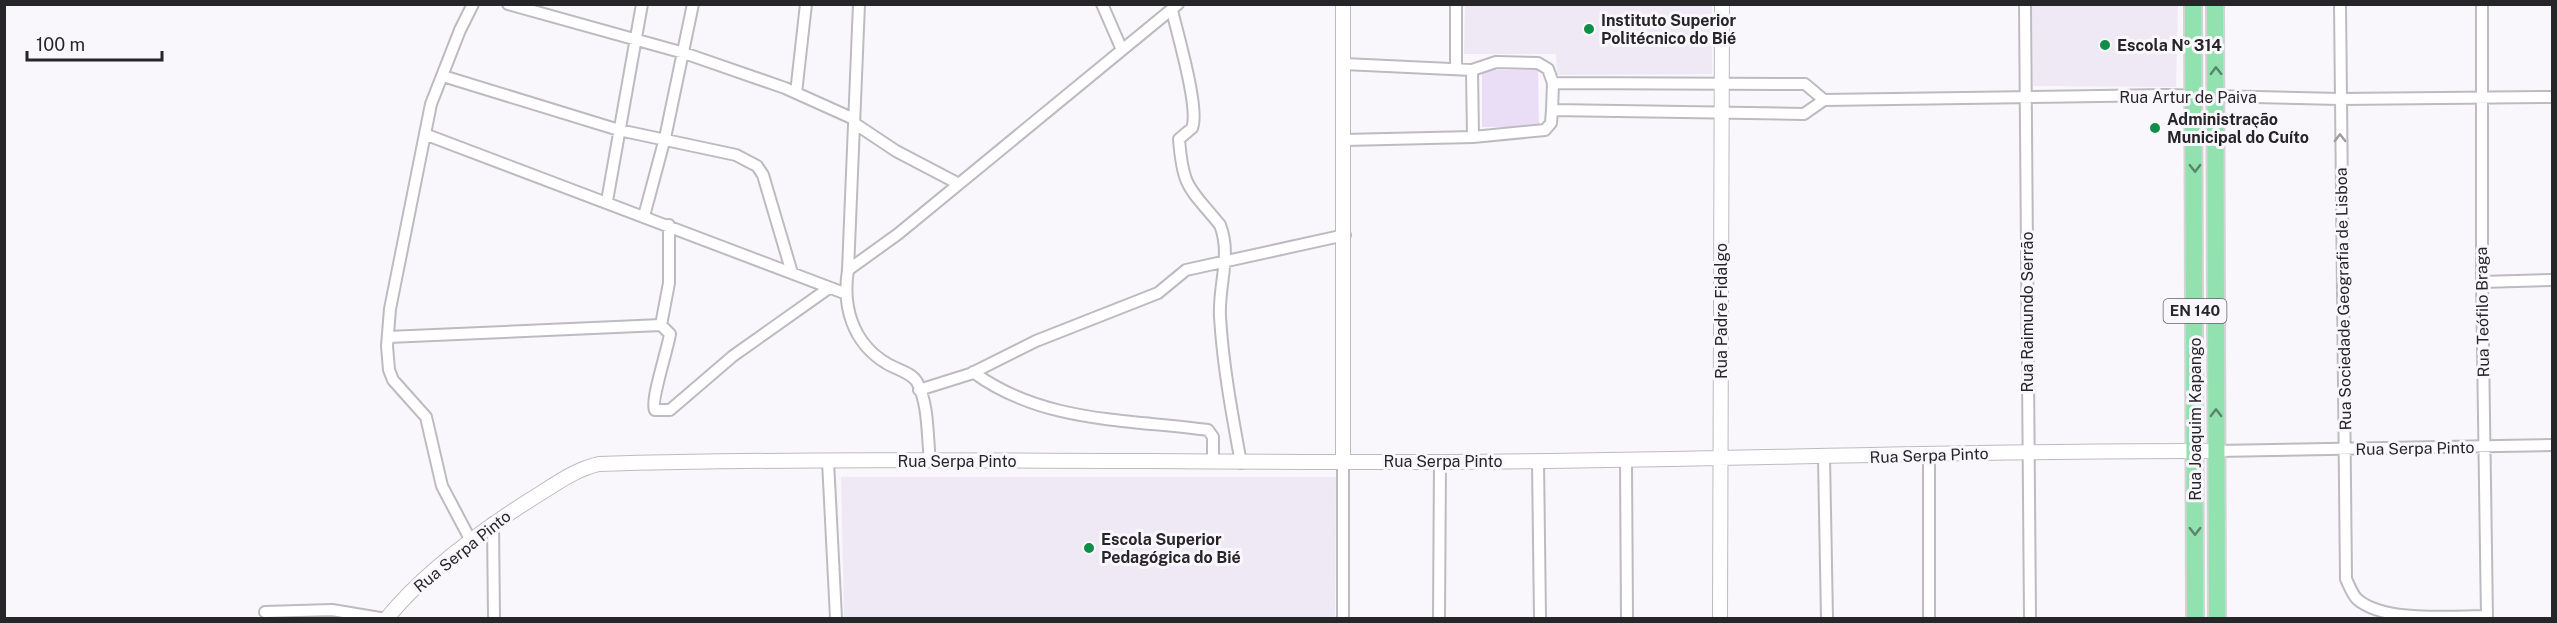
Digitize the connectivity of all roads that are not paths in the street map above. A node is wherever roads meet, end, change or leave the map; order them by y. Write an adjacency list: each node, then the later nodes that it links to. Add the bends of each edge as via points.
1 (473, 4): 23 (street)
2 (508, 4): 17 (street)
3 (642, 4): 17 (street)
4 (693, 4): 19 (street)
5 (806, 4): 26 (street)
6 (859, 4): 36 (street)
7 (1102, 4): 18 (street)
8 (1343, 4): 20 (street)
9 (1456, 4): 21 (street)
10 (1722, 4): 24 (street, Rua Padre Fidalgo)
11 (2025, 4): 31 (street, Rua Raimundo Serrão)
12 (2193, 4): 27 (main road, Rua Joaquim Kapango / EN 140)
13 (2215, 4): 28 (main road, Rua Joaquim Kapango / EN 140, one-way to 13)
14 (2340, 4): 32 (street, Rua Sociedade Geografia de Lisboa)
15 (2482, 4): 29 (street, Rua Teófilo Braga)
16 (1175, 7): 18 (street); 49 (street, via 1194,119 1192,128 1179,139 1183,177 1187,188 1220,225)
17 (637, 42): 19 (street); 37 (street)
18 (1122, 50): 42 (street)
19 (684, 53): 26 (street); 39 (street)
20 (1344, 64): 21 (street); 41 (street)
21 (1456, 68): 22 (street)
22 (1472, 70): 25 (street, via 1496,62 1538,63 1548,69); 40 (street)
23 (443, 75): 37 (street); 38 (street, via 431,104)
24 (1722, 82): 25 (street); 33 (street, via 1804,84); 35 (street, Rua Padre Fidalgo)
25 (1553, 83): 34 (street)
26 (796, 93): 36 (street)
27 (2193, 96): 28 (street, Rua Artur de Paiva); 31 (street, Rua Artur de Paiva); 44 (main road, Rua Joaquim Kapango / EN 140, one-way to 44)
28 (2216, 96): 32 (street, Rua Artur de Paiva); 45 (main road, Rua Joaquim Kapango / EN 140)
29 (2481, 97): 30 (street, Rua Artur de Paiva); 32 (street, Rua Artur de Paiva); 53 (street, Rua Teófilo Braga)
30 (2553, 97)
31 (2025, 99): 33 (street, Rua Artur de Paiva); 67 (street, Rua Raimundo Serrão)
32 (2340, 99): 64 (street, Rua Sociedade Geografia de Lisboa, one-way to 32)
33 (1824, 100): 35 (street, via 1804,114)
34 (1552, 110): 35 (street); 40 (street, via 1551,123 1545,130)
35 (1722, 113): 69 (street, Rua Padre Fidalgo)
36 (854, 121): 42 (street, via 896,151); 50 (street)
37 (619, 130): 39 (street); 43 (street)
38 (427, 135): 43 (street); 59 (street, via 400,252)
39 (665, 138): 46 (street); 51 (street, via 736,155 757,166 777,217)
40 (1473, 138): 41 (street)
41 (1344, 140): 48 (street)
42 (959, 184): 50 (street)
43 (606, 201): 46 (street)
44 (2195, 212): 45 (main road); 57 (main road, Rua Joaquim Kapango / EN 140)
45 (2216, 213): 58 (main road, Rua Joaquim Kapango / EN 140)
46 (644, 216): 47 (street)
47 (669, 225): 51 (street); 56 (street, via 669,283)
48 (1345, 235): 49 (street); 74 (street)
49 (1226, 260): 60 (street, via 1186,270 1158,293 1035,341); 78 (street, via 1219,297 1220,317)
50 (848, 270): 55 (street)
51 (792, 273): 54 (street)
52 (2553, 280): 53 (street)
53 (2482, 282): 63 (street, Rua Teófilo Braga)
54 (829, 288): 55 (street); 56 (street, via 733,356 670,410 660,411 653,404 670,334)
55 (844, 293): 61 (street, via 857,334 873,354 917,381)
56 (661, 325): 59 (street)
57 (2196, 329): 58 (main road); 65 (main road, Rua Joaquim Kapango / EN 140)
58 (2216, 330): 66 (main road, Rua Joaquim Kapango / EN 140, one-way to 58)
59 (388, 337): 80 (street, via 393,380 426,417 442,486)
60 (973, 372): 61 (street); 76 (street, via 998,390 1055,411 1208,430 1213,437)
61 (919, 390): 71 (street, via 925,406)
62 (2553, 445): 63 (street, Rua Serpa Pinto)
63 (2484, 446): 64 (street, Rua Serpa Pinto); 84 (street, Rua Teófilo Braga)
64 (2345, 449): 66 (street, Rua Serpa Pinto); 84 (street, Rua Sociedade Geografia de Lisboa, via 2346,579 2355,598 2374,611 2398,615)
65 (2196, 451): 66 (street, Rua Serpa Pinto); 67 (street, Rua Serpa Pinto); 81 (main road, Rua Joaquim Kapango / EN 140, one-way to 81)
66 (2216, 451): 82 (main road, Rua Joaquim Kapango / EN 140)
67 (2028, 452): 68 (street, Rua Serpa Pinto); 96 (street, Rua Raimundo Serrão)
68 (1929, 455): 70 (street, Rua Serpa Pinto); 95 (street)
69 (1720, 458): 70 (street, Rua Serpa Pinto); 72 (street, Rua Serpa Pinto); 93 (street, Rua Padre Fidalgo)
70 (1824, 458): 94 (street)
71 (930, 460): 73 (street, Rua Serpa Pinto); 76 (street, Rua Serpa Pinto)
72 (1626, 460): 75 (street, Rua Serpa Pinto); 92 (street)
73 (828, 461): 79 (street, Rua Serpa Pinto, via 599,464 584,467); 88 (street)
74 (1343, 461): 77 (street, Rua Serpa Pinto); 78 (street, Rua Serpa Pinto); 89 (street)
75 (1538, 461): 77 (street, Rua Serpa Pinto); 91 (street)
76 (1213, 462): 78 (street, Rua Serpa Pinto)
77 (1440, 462): 90 (street)
78 (1241, 463)
79 (493, 523): 80 (street, Rua Serpa Pinto); 87 (street)
80 (471, 542): 86 (street, Rua Serpa Pinto, via 402,600)
81 (2195, 585): 82 (main road); 97 (main road, Rua Joaquim Kapango / EN 140)
82 (2217, 585): 98 (main road, Rua Joaquim Kapango / EN 140)
83 (265, 612): 85 (street, via 332,610)
84 (2487, 617)
85 (380, 618)
86 (387, 618)
87 (494, 618)
88 (836, 618)
89 (1343, 618)
90 (1439, 618)
91 (1539, 618)
92 (1627, 618)
93 (1720, 618)
94 (1827, 618)
95 (1929, 618)
96 (2030, 618)
97 (2195, 618)
98 (2217, 618)

